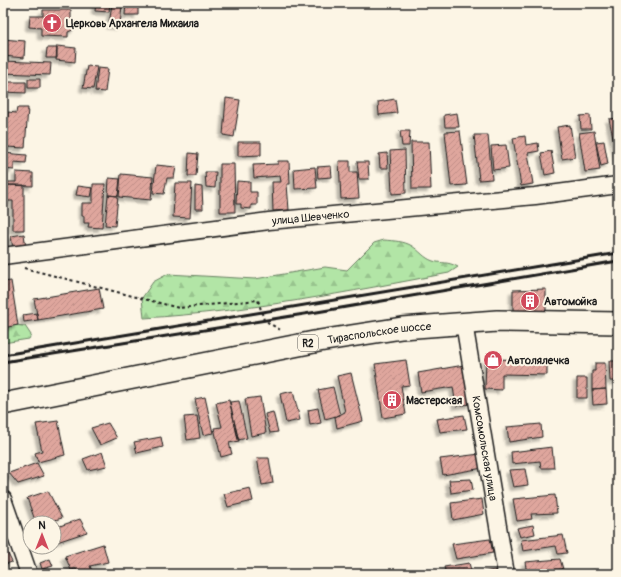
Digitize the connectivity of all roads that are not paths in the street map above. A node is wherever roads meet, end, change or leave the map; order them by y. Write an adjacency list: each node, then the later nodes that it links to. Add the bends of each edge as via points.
1 (618, 185): 2 (street, улица Шевченко, via 535,196 269,221)
2 (3, 256)
3 (464, 323): 4 (main road, Тираспольское шоссе / R2); 5 (main road, Тираспольское шоссе / R2, via 402,328 319,341); 8 (street, Комсомольская улица)
4 (618, 323)
5 (3, 404)
6 (3, 499): 7 (street)
7 (29, 574)
8 (506, 574)

